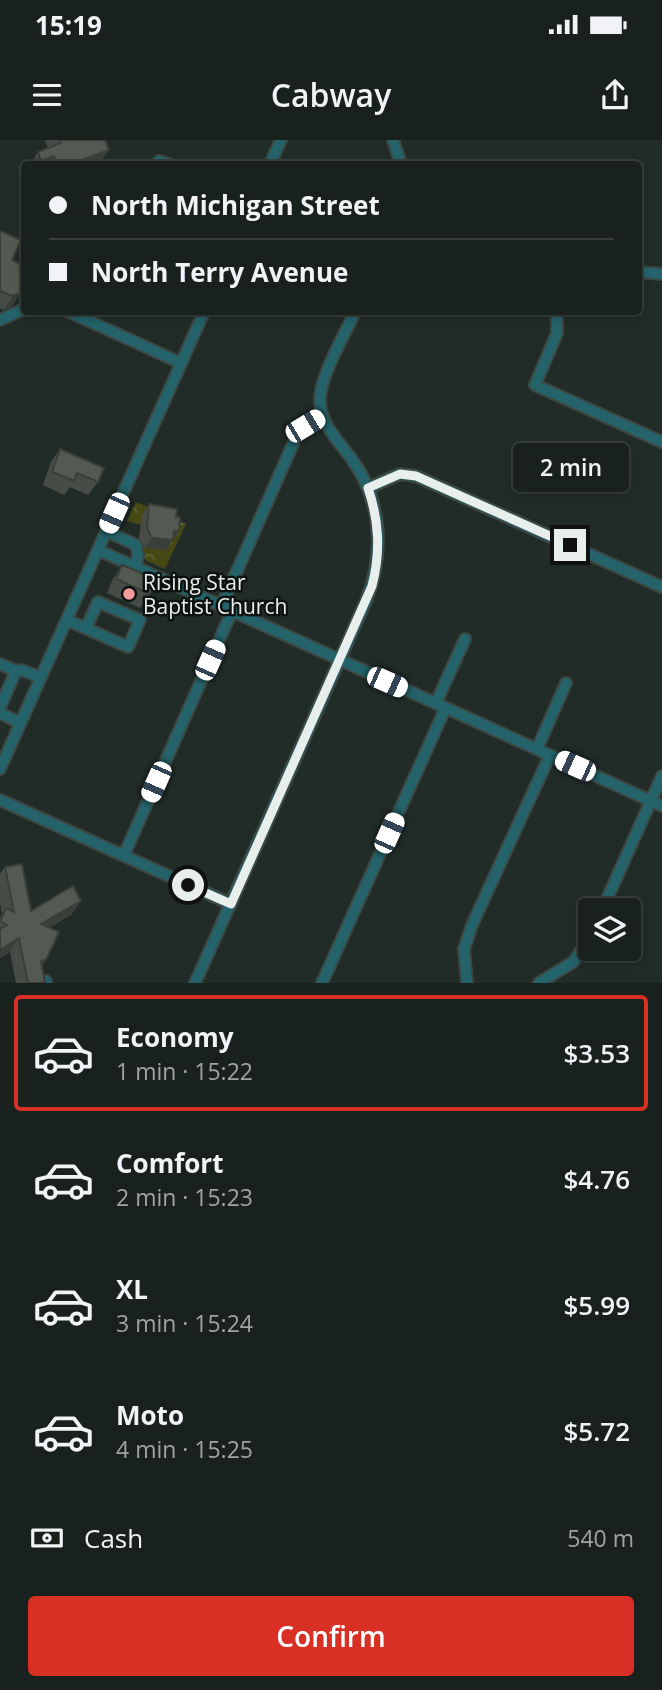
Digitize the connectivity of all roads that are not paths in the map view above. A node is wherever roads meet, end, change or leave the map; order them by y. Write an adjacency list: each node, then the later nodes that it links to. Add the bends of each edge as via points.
1 (281, 140): 3 (street)
2 (393, 140): 4 (street)
3 (271, 161)
4 (400, 161)
5 (642, 272): 6 (street)
6 (662, 274)
7 (21, 310): 12 (street)
8 (76, 315): 13 (street)
9 (203, 315): 13 (street)
10 (354, 315): 14 (street, via 321,395)
11 (557, 315): 15 (street, via 559,326 535,385)
12 (0, 320)
13 (181, 363): 17 (street)
14 (323, 415): 16 (street); 21 (street, via 296,437)
15 (662, 442)
16 (368, 488): 20 (street, via 400,474 416,476); 25 (street, via 378,521 376,572)
17 (106, 531): 18 (street); 19 (street, via 136,545)
18 (98, 550): 19 (street); 22 (street)
19 (135, 567): 21 (street)
20 (662, 587)
21 (226, 609): 25 (street); 41 (street)
22 (67, 620): 23 (street); 28 (street)
23 (86, 628): 23 (street, via 128,647 140,620 98,601)
24 (465, 639): 31 (street)
25 (339, 661): 31 (street); 43 (street)
26 (0, 664): 27 (street)
27 (16, 671): 28 (street); 30 (street)
28 (40, 677): 33 (street)
29 (566, 682): 34 (street)
30 (0, 706)
31 (441, 706): 34 (street); 46 (street)
32 (0, 713): 33 (street)
33 (20, 723): 36 (street)
34 (537, 749): 35 (street)
35 (550, 755): 39 (street); 47 (street, via 472,925 464,949)
36 (0, 769)
37 (662, 776): 39 (street)
38 (0, 800): 41 (street)
39 (651, 801): 40 (street); 42 (street)
40 (662, 806)
41 (124, 855): 43 (street)
42 (607, 898)
43 (231, 904): 45 (street)
44 (578, 955): 48 (street)
45 (195, 983)
46 (322, 983)
47 (467, 983)
48 (539, 983)

